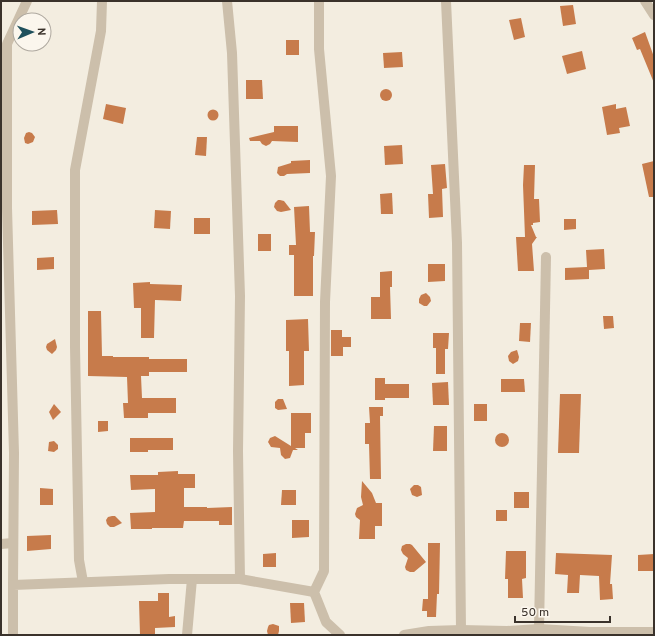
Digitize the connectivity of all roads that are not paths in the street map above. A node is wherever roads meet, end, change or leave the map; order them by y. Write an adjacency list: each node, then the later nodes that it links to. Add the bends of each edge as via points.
1 (27, 1): 9 (street, via 7,44 14,453)
2 (102, 1): 13 (street, via 101,31 75,170 75,355 79,560)
3 (227, 1): 12 (street, via 232,53 240,296)
4 (319, 1): 15 (street, via 319,49 331,176 325,302 324,572)
5 (446, 1): 17 (street, via 457,243)
6 (646, 1): 7 (street)
7 (654, 15)
8 (546, 257): 16 (street)
9 (13, 543): 10 (street); 14 (street)
10 (1, 544)
11 (192, 579): 12 (street); 13 (street); 23 (street)
12 (240, 579): 15 (street)
13 (83, 582): 14 (street)
14 (13, 585): 22 (street)
15 (314, 592): 24 (street, via 326,622)
16 (539, 629): 20 (street); 21 (street)
17 (461, 630): 19 (street); 20 (street)
18 (654, 632): 21 (street)
19 (429, 633): 25 (street)
20 (507, 633)
21 (590, 633)
22 (13, 635)
23 (187, 635)
24 (340, 635)
25 (404, 635)

